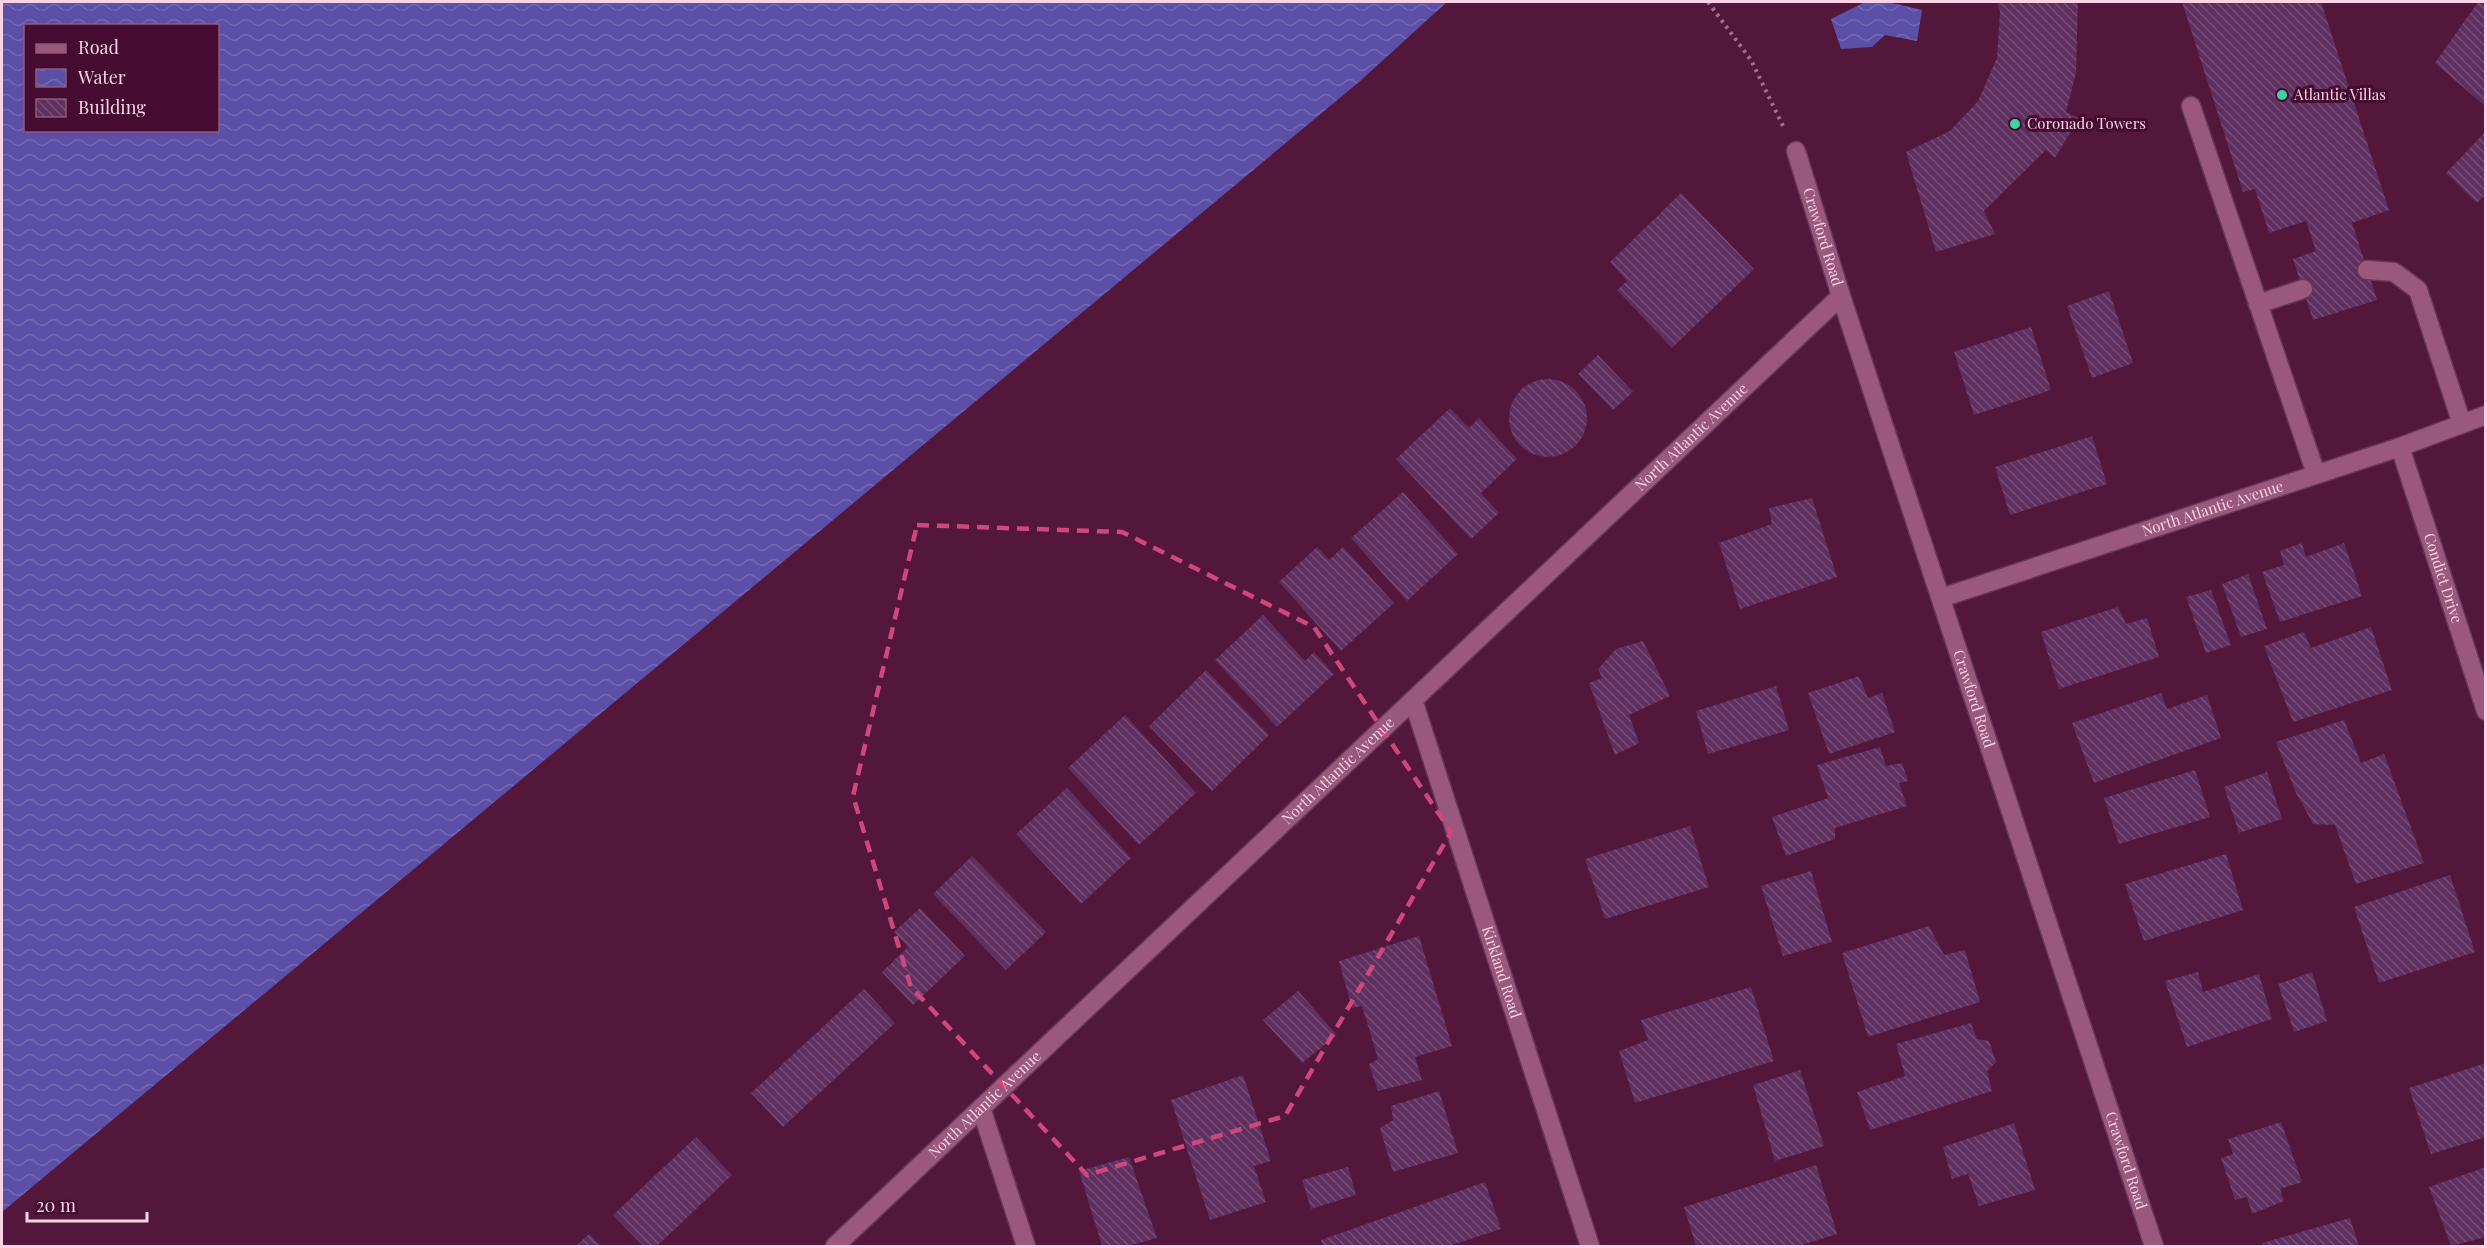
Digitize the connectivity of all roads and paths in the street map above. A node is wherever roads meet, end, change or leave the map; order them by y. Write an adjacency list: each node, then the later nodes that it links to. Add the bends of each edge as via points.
1 (1708, 2): 3 (path, via 1751,60)
2 (2190, 106): 7 (street)
3 (1796, 151): 6 (street, Crawford Road)
4 (2367, 270): 9 (street, via 2394,272 2418,290)
5 (2303, 289): 7 (street)
6 (1840, 296): 12 (street, Crawford Road); 13 (street, North Atlantic Avenue)
7 (2258, 304): 11 (street)
8 (2486, 415): 9 (street, North Atlantic Avenue)
9 (2462, 424): 10 (street, North Atlantic Avenue)
10 (2400, 447): 11 (street, North Atlantic Avenue); 14 (street, Condict Drive)
11 (2316, 474): 12 (street, North Atlantic Avenue)
12 (1941, 598): 19 (street, Crawford Road)
13 (1413, 700): 15 (street, North Atlantic Avenue); 18 (street, Kirkland Road)
14 (2486, 711)
15 (981, 1108): 16 (street, North Atlantic Avenue); 17 (street)
16 (835, 1246)
17 (1026, 1246)
18 (1590, 1246)
19 (2154, 1246)

